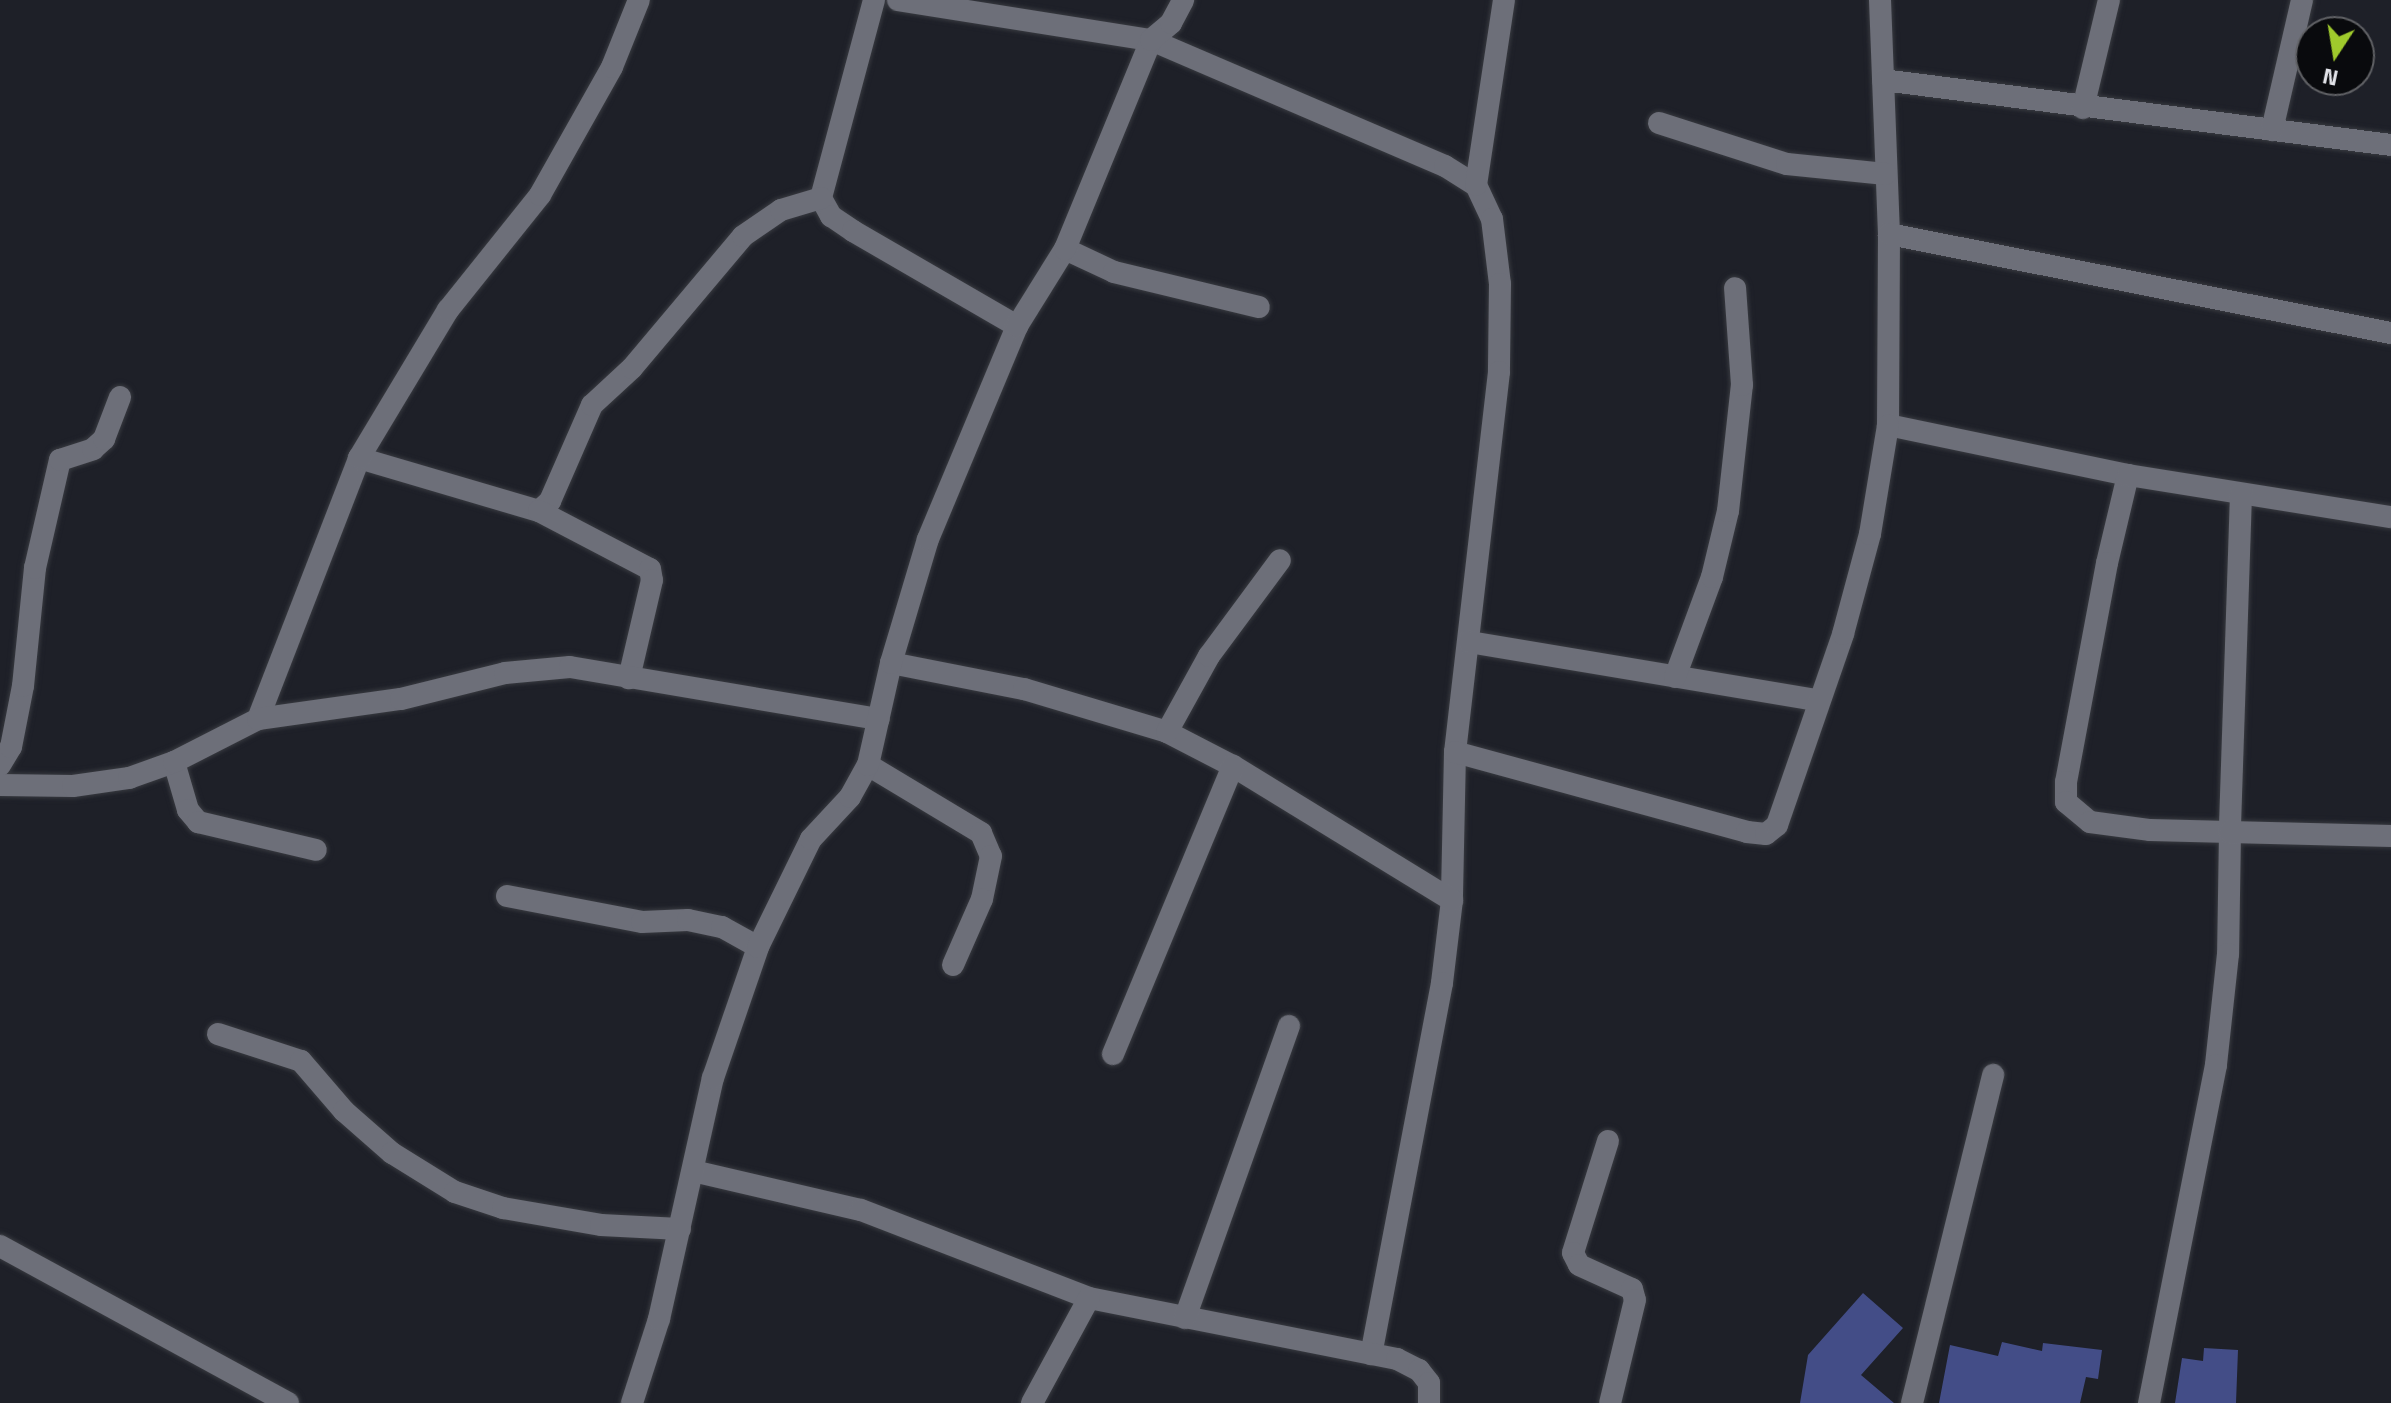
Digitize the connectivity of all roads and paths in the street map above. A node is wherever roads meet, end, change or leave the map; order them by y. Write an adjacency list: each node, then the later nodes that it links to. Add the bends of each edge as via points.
1 (639, 0): 26 (street, via 612,67 547,183 448,310)
2 (874, 0): 17 (street)
3 (898, 0): 9 (street)
4 (1183, 0): 9 (street, via 1171,23)
5 (1504, 0): 16 (street)
6 (1880, 0): 10 (street)
7 (2109, 0): 11 (street)
8 (2302, 0): 13 (street)
9 (1151, 40): 16 (street, via 1431,160); 19 (street)
10 (1883, 80): 11 (street); 15 (street)
11 (2083, 108): 13 (street)
12 (1659, 123): 15 (street, via 1787,164)
13 (2272, 130): 14 (street)
14 (2391, 145)
15 (1885, 174): 18 (street)
16 (1476, 185): 32 (street, via 1492,219 1499,372)
17 (821, 198): 22 (street, via 842,223); 29 (street, via 781,210 743,236 632,368 592,405 550,501)
18 (1889, 234): 23 (street); 25 (street)
19 (1065, 249): 21 (street, via 1114,272); 22 (street)
20 (1735, 288): 34 (street, via 1742,385 1728,511 1712,577)
21 (1259, 307)
22 (1017, 326): 33 (street, via 928,539)
23 (2391, 333)
24 (120, 397): 42 (street, via 104,439 93,449 71,452 60,460 35,568 23,686 11,747)
25 (1888, 425): 27 (street); 36 (street, via 1870,534 1843,634)
26 (359, 458): 29 (street); 37 (street)
27 (2128, 475): 28 (street); 46 (street, via 2107,563 2066,802 2090,822)
28 (2241, 494): 30 (street); 46 (street)
29 (539, 511): 35 (street, via 650,569 652,580)
30 (2391, 517)
31 (1280, 560): 39 (street, via 1209,656)
32 (1469, 642): 34 (street); 40 (street)
33 (891, 663): 38 (street); 39 (street, via 1024,689)
34 (1675, 677): 36 (street)
35 (629, 678): 37 (street, via 570,667 505,673 401,699); 38 (street)
36 (1816, 700): 40 (street, via 1777,825 1766,834)
37 (258, 719): 41 (street)
38 (879, 719): 43 (street)
39 (1167, 732): 44 (street)
40 (1455, 752): 50 (street)
41 (174, 762): 45 (street, via 129,778 73,786); 48 (street, via 188,810 198,822)
42 (0, 765)
43 (868, 765): 51 (street, via 850,797 811,839); 52 (street, via 981,833 991,856 982,899)
44 (1233, 766): 50 (street); 55 (street)
45 (0, 785)
46 (2230, 832): 47 (street); 70 (street, via 2228,954 2216,1065)
47 (2391, 836)
48 (316, 850)
49 (507, 896): 51 (street, via 642,922 688,920 722,927)
50 (1452, 900): 63 (street, via 1437,1012)
51 (758, 947): 58 (street, via 713,1078)
52 (953, 965)
53 (1289, 1026): 62 (street)
54 (218, 1034): 59 (street, via 301,1061 344,1111 392,1153 455,1192 503,1208 601,1225)
55 (1113, 1054)
56 (1993, 1075): 69 (street)
57 (1608, 1141): 68 (street, via 1573,1253 1579,1265 1632,1289 1635,1300)
58 (693, 1171): 59 (street); 61 (street, via 861,1210)
59 (680, 1229): 65 (street)
60 (0, 1246): 64 (street)
61 (1089, 1298): 62 (street); 66 (street)
62 (1185, 1318): 63 (street)
63 (1371, 1354): 67 (street, via 1419,1370 1429,1383)
64 (288, 1403)
65 (632, 1403)
66 (1032, 1403)
67 (1429, 1403)
68 (1610, 1403)
69 (1912, 1403)
70 (2149, 1403)

